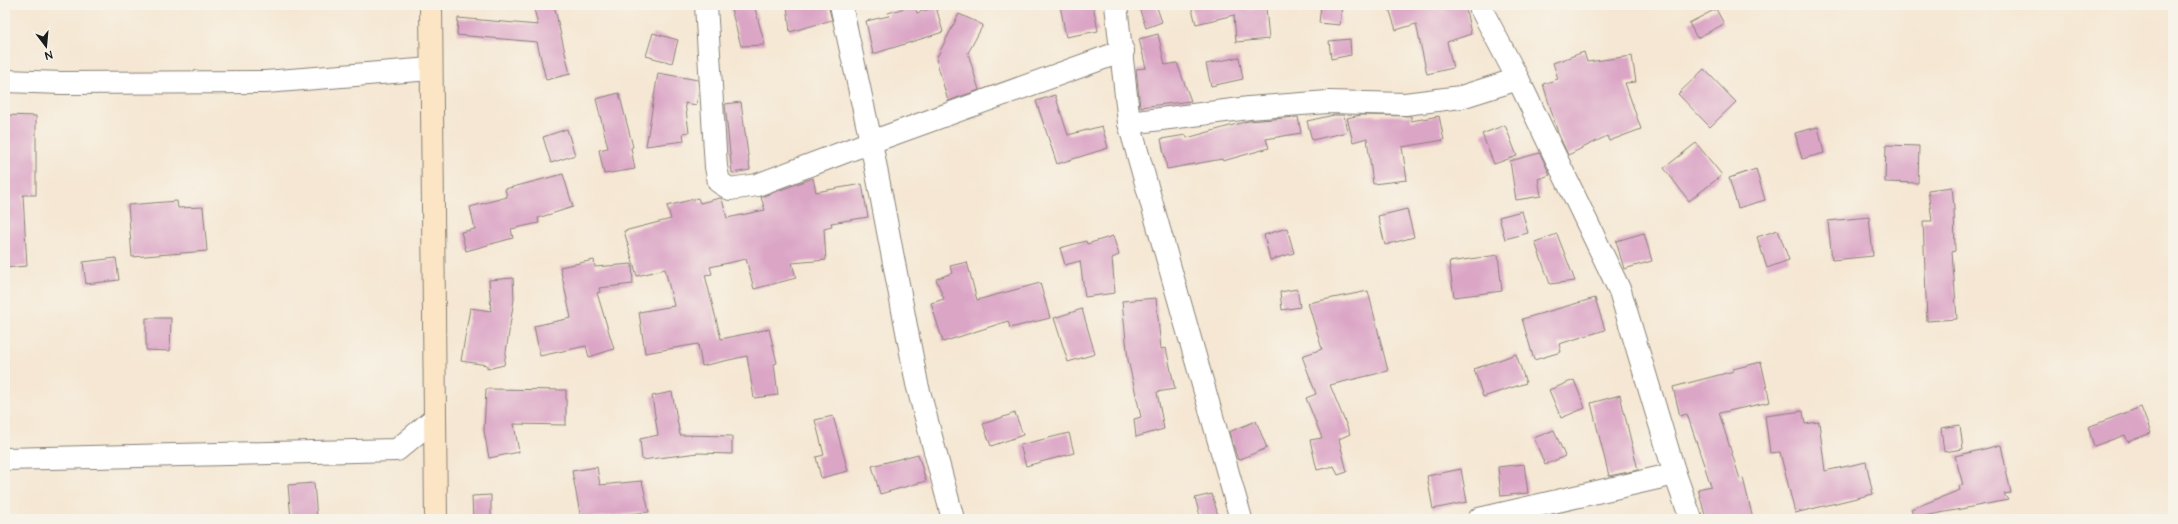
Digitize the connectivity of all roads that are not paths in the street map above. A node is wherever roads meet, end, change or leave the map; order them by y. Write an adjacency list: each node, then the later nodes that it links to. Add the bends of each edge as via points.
1 (431, 5): 7 (street)
2 (706, 5): 11 (street, via 719,182 730,189 757,185)
3 (841, 5): 11 (street)
4 (1116, 5): 6 (street)
5 (1479, 5): 8 (street)
6 (1123, 51): 10 (street); 11 (street)
7 (431, 70): 9 (street, via 265,82); 12 (street)
8 (1518, 79): 10 (street, via 1461,97 1405,104 1328,102 1249,108); 14 (street, via 1620,291)
9 (5, 81)
10 (1129, 123): 17 (street)
11 (871, 142): 16 (street, via 917,384)
12 (435, 418): 13 (street, via 397,450); 15 (street)
13 (5, 459)
14 (1675, 474): 18 (street); 19 (street)
15 (436, 519)
16 (954, 519)
17 (1241, 519)
18 (1479, 519)
19 (1691, 519)

